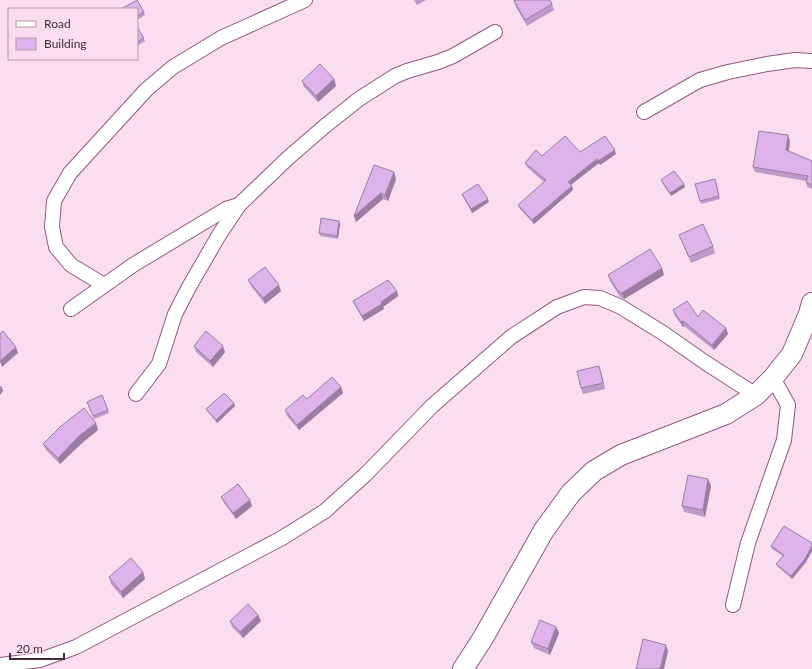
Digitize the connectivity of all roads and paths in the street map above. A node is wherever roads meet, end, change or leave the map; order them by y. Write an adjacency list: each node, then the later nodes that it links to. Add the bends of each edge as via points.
1 (305, 0): 6 (street, via 221,38 173,67 146,90 70,173 54,201 52,227 56,247 71,265)
2 (495, 32): 5 (street, via 453,56 395,76 359,99 324,126)
3 (812, 61): 4 (street, via 795,60 767,64 700,80)
4 (644, 112)
5 (239, 205): 6 (street, via 226,209 184,233); 10 (street, via 219,235 175,314 159,364)
6 (104, 285): 8 (street)
7 (812, 303): 9 (street, via 792,354)
8 (71, 309)
9 (773, 378): 11 (street); 12 (street, via 788,405 784,440 748,543)
10 (136, 394)
11 (756, 395): 13 (street, via 621,307 600,298 584,297 557,307 511,337 432,406 366,474 325,511 282,538 76,646 40,660); 14 (street, via 726,414 621,455 594,471 570,493 544,530)
12 (733, 605)
13 (0, 666)
14 (463, 669)

